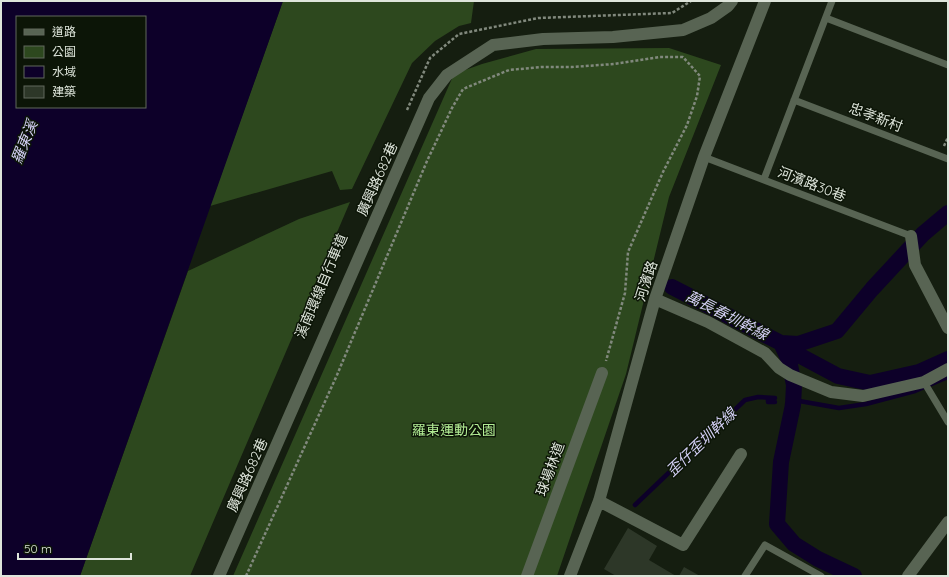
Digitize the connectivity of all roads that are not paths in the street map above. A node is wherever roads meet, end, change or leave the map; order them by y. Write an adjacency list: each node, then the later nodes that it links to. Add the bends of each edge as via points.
1 (732, 1): 21 (street, 廣興路682巷, via 711,18 683,30 613,37 543,39 493,45 447,75 429,98)
2 (766, 1): 7 (street, 河濱路)
3 (832, 1): 4 (lane)
4 (826, 18): 5 (lane); 6 (lane)
5 (948, 64)
6 (794, 100): 8 (lane, 忠孝新村); 9 (lane)
7 (704, 157): 9 (lane, 河濱路30巷); 11 (street, 河濱路)
8 (948, 159)
9 (764, 179): 10 (lane, 河濱路30巷)
10 (911, 236): 12 (street, via 915,265)
11 (655, 299): 15 (street, via 708,322 765,353 779,368 795,378 831,392 863,396); 18 (street, 河濱路)
12 (948, 328)
13 (948, 369): 15 (street)
14 (602, 373): 22 (street, 球場林道)
15 (924, 382): 16 (lane)
16 (948, 422)
17 (741, 454): 18 (street, via 683,545)
18 (599, 501): 23 (street, 河濱路)
19 (948, 522): 20 (street)
20 (910, 575)
21 (219, 576)
22 (526, 576)
23 (570, 576)
24 (745, 576): 25 (lane, via 765,545)
25 (821, 576)

